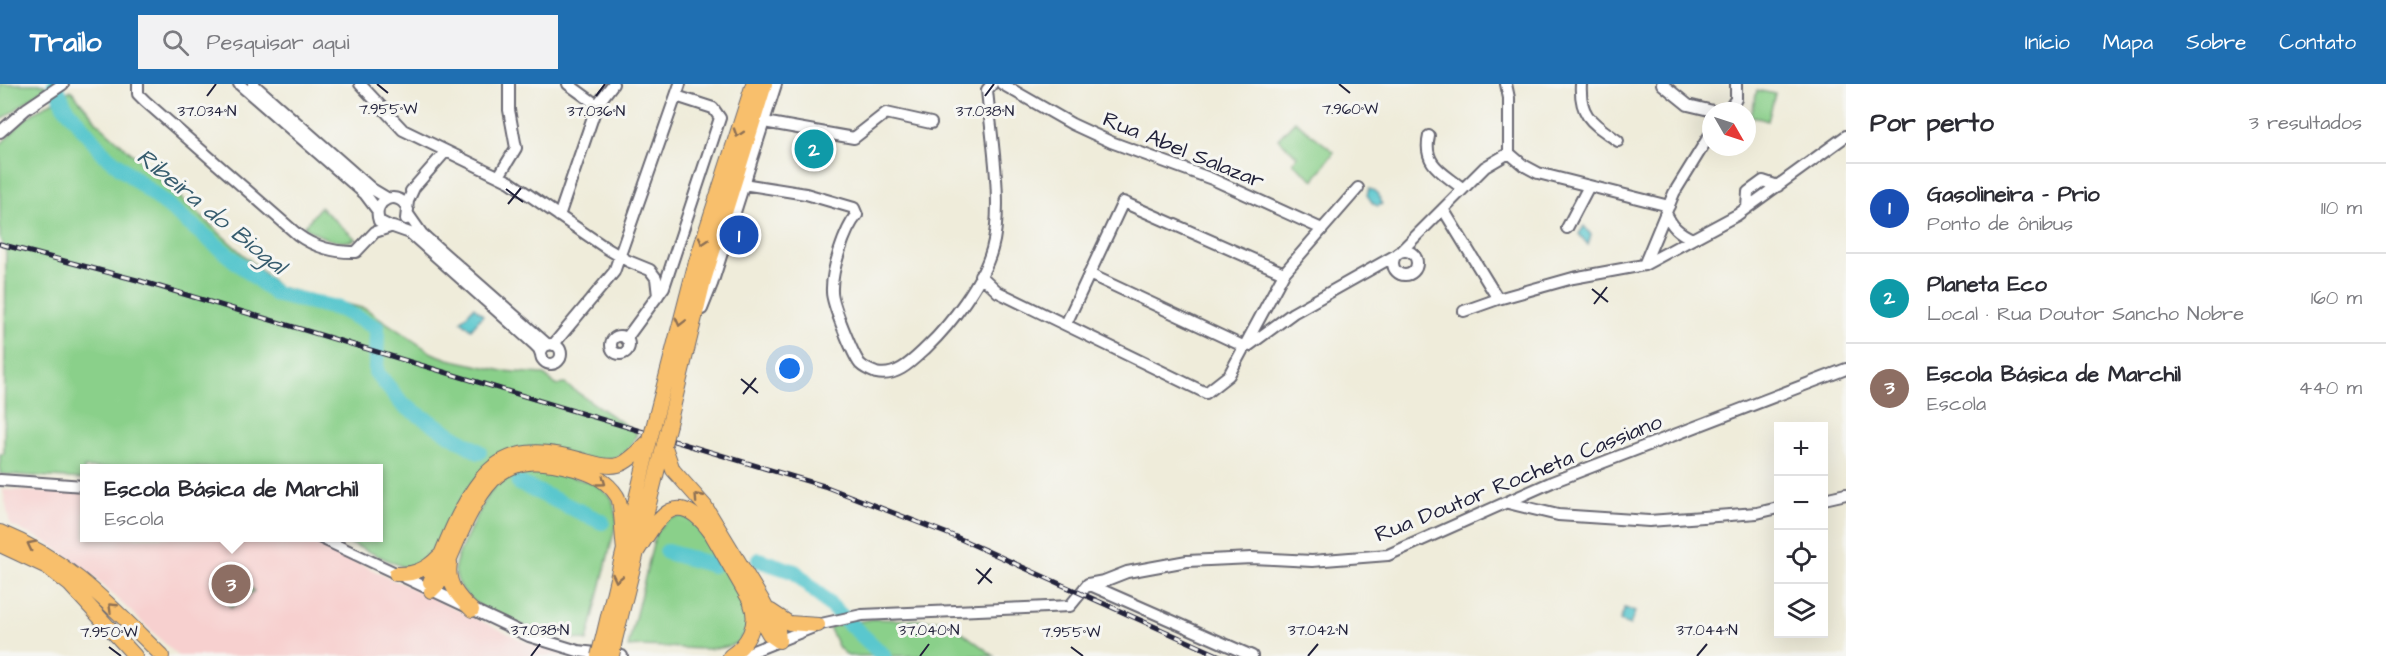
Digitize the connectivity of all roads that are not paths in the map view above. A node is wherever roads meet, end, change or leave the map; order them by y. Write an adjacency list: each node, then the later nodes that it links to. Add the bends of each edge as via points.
1 (63, 84): 25 (street)
2 (138, 84): 47 (street, via 138,94 309,243 356,252)
3 (239, 84): 41 (street, via 365,194)
4 (253, 84): 38 (street, via 372,189)
5 (360, 84): 30 (street, via 403,130)
6 (509, 84): 32 (street, via 516,148)
7 (568, 84): 21 (street)
8 (613, 84): 21 (street)
9 (680, 84): 19 (street)
10 (765, 84): 61 (main road)
11 (776, 84): 23 (street)
12 (992, 84): 55 (street, via 987,90 995,227 992,250)
13 (1002, 84): 46 (street, Rua Abel Salazar, via 1111,142 1212,179)
14 (1506, 84): 31 (street)
15 (1581, 84): 28 (street, via 1581,103 1589,120)
16 (1662, 84): 22 (street, via 1688,105)
17 (1736, 84): 20 (street)
18 (752, 86): 66 (main road, one-way to 66, bridge, via 689,288)
19 (676, 96): 49 (street); 50 (street, via 713,108 720,118)
20 (1734, 102)
21 (597, 105): 43 (street)
22 (1702, 108)
23 (764, 122): 24 (street, via 854,138 886,113); 33 (street)
24 (931, 123)
25 (0, 132)
26 (1430, 136): 37 (street, via 1427,151 1431,163)
27 (1846, 136): 48 (street, via 1747,208)
28 (1618, 141)
29 (1702, 147): 40 (street)
30 (446, 151): 32 (street); 35 (street)
31 (1509, 153): 34 (street, via 1538,173); 37 (street, via 1485,167)
32 (499, 176): 43 (street)
33 (743, 184): 55 (street, via 806,194 854,208 857,215 844,237 832,293 859,363 876,373 899,370 930,344 953,320); 61 (street, via 712,284)
34 (1589, 186): 40 (street); 45 (street)
35 (414, 188): 38 (street); 42 (street)
36 (1358, 188): 46 (street)
37 (1463, 189): 39 (street)
38 (392, 198): 41 (street, via 380,203); 42 (street, via 402,201)
39 (1443, 209): 57 (street); 63 (street, via 1399,253 1293,313)
40 (1667, 209): 48 (street, via 1671,225); 51 (street)
41 (377, 212): 44 (street, via 383,225); 47 (street)
42 (408, 212): 44 (street, via 402,224); 62 (street, via 422,234)
43 (559, 216): 49 (street)
44 (392, 227): 47 (street); 64 (street, via 410,233 534,344)
45 (1567, 228)
46 (1322, 229): 53 (street)
47 (368, 238)
48 (1692, 239): 51 (street)
49 (620, 256): 52 (street); 62 (street, via 614,272)
50 (672, 261): 52 (street, via 663,268); 56 (street)
51 (1644, 265): 57 (street, via 1572,278)
52 (650, 270): 56 (street, via 656,278)
53 (1284, 273): 54 (street, via 1123,202); 63 (street)
54 (1089, 274): 59 (street); 63 (street)
55 (980, 275): 59 (street, via 998,292)
56 (658, 296): 60 (street)
57 (1498, 299): 58 (street)
58 (1464, 311)
59 (1065, 324): 63 (street, via 1206,393 1229,375)
60 (626, 339)
61 (688, 343): 67 (main road, bridge)
62 (554, 347): 64 (street, via 542,352); 64 (street, via 561,358 554,363)
63 (1245, 347)
64 (542, 357)
65 (1846, 369): 74 (street, Rua Doutor Rocheta Cassiano, via 1552,482)
66 (650, 440): 79 (main road); 80 (main road, via 626,462 615,466 545,451 522,453 500,462 474,490)
67 (664, 444): 79 (main road); 84 (main road, one-way to 67, via 705,506 673,470)
68 (0, 480): 69 (street)
69 (39, 484): 70 (street); 71 (street)
70 (0, 485)
71 (80, 486)
72 (1846, 494): 73 (street)
73 (1828, 498)
74 (1508, 503): 75 (street, via 1558,515 1649,521); 82 (street, Rua Doutor Rocheta Cassiano, via 1388,555 1312,561 1187,561)
75 (1774, 509)
76 (0, 532): 90 (main road, one-way to 76, via 74,573 27,543)
77 (331, 542): 81 (street)
78 (0, 545): 89 (main road, via 47,567 70,585)
79 (630, 551): 80 (main road, one-way to 79, via 493,480 512,467 532,462 549,462 603,480 620,502); 84 (main road, via 663,514 683,509 703,522); 87 (main road)
80 (447, 554): 81 (main road, via 424,569); 83 (main road, via 430,584); 85 (main road, via 453,590)
81 (396, 574): 83 (street)
82 (1088, 584): 86 (street, via 1070,606 862,615); 96 (street)
83 (431, 591): 85 (street)
84 (756, 600): 86 (main road, via 789,622); 88 (main road, via 778,630); 94 (main road, via 748,639)
85 (472, 610): 93 (street, via 554,644)
86 (818, 625): 88 (street)
87 (609, 638): 91 (main road, bridge); 92 (main road, bridge)
88 (779, 641): 95 (street)
89 (135, 656)
90 (162, 656)
91 (598, 656)
92 (612, 656)
93 (622, 656)
94 (730, 656)
95 (741, 656)
96 (1252, 656)

